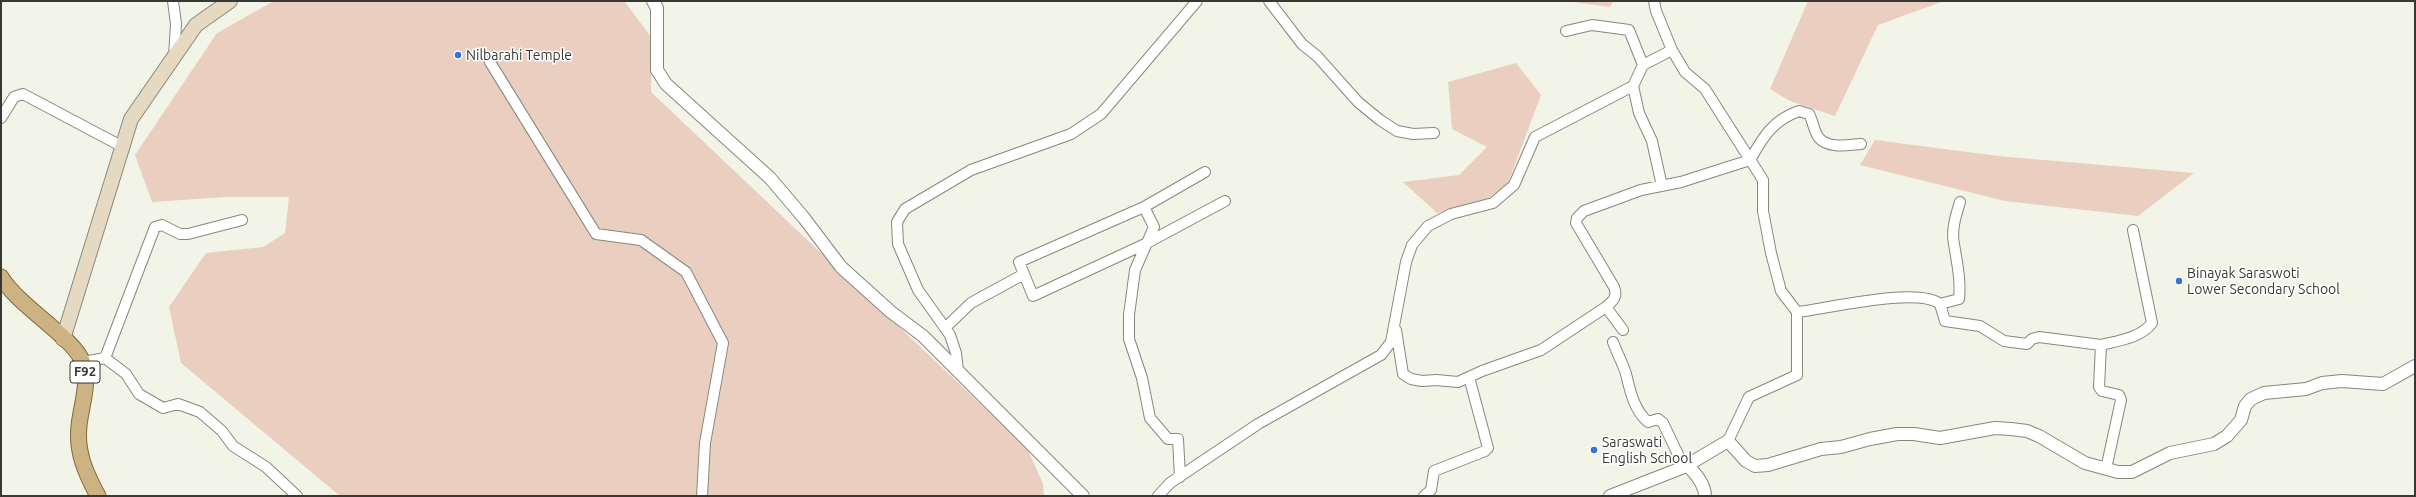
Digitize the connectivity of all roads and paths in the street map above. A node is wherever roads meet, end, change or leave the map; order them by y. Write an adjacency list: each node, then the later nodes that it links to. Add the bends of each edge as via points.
1 (173, 1): 9 (street, via 176,19)
2 (230, 1): 9 (main road, via 196,25)
3 (653, 1): 40 (street, via 657,8 657,70 666,84 770,178 842,267 891,312 923,336)
4 (1197, 1): 31 (street, via 1100,114 1071,134 972,170 905,208 897,222 898,244 918,290)
5 (1269, 1): 14 (street, via 1302,44 1317,56 1358,102 1380,120 1397,130 1413,134)
6 (1654, 1): 8 (street)
7 (1566, 31): 11 (street, via 1592,25 1629,30)
8 (1672, 50): 11 (street); 17 (street, via 1685,72 1705,89)
9 (174, 57): 16 (main road, via 131,119)
10 (490, 62): 48 (street, via 596,234 641,240 686,272 723,343 705,443)
11 (1643, 65): 12 (street)
12 (1633, 86): 19 (street, via 1639,113 1652,141); 32 (street, via 1535,137 1514,185 1493,203 1451,214 1428,226 1412,245 1406,262)
13 (1, 118): 16 (street, via 14,97 23,94)
14 (1434, 133)
15 (1861, 144): 17 (street, via 1838,146 1826,143 1818,137 1809,114 1799,111 1777,122 1765,134)
16 (123, 147): 34 (main road)
17 (1750, 160): 19 (street); 30 (street, via 1763,180 1763,211 1781,291)
18 (1204, 172): 22 (street)
19 (1662, 186): 29 (street, via 1641,190 1584,211 1577,218 1576,223 1616,292 1615,298)
20 (1226, 201): 25 (street)
21 (1960, 202): 28 (street, via 1954,224 1954,243 1961,282 1959,299)
22 (1144, 207): 25 (street, via 1154,227); 26 (street, via 1019,262)
23 (242, 220): 37 (street, via 188,234 180,234 162,225 155,227)
24 (2133, 230): 36 (street, via 2152,323 2148,328 2126,339)
25 (1145, 244): 26 (street, via 1033,296); 45 (street, via 1135,270 1129,315 1129,339 1142,378 1150,418 1168,439 1178,439)
26 (1024, 274): 31 (street, via 971,303)
27 (1, 277): 34 (main road, F92, via 18,298)
28 (1940, 304): 30 (street, via 1920,298 1894,298 1844,303 1825,309); 36 (street, via 1945,321 1980,326 2004,341 2027,344 2039,337)
29 (1606, 307): 33 (street); 41 (street, via 1541,350)
30 (1797, 312): 42 (street, via 1797,375 1749,397)
31 (946, 328): 40 (street, via 956,353)
32 (1393, 328): 41 (street, via 1396,331 1403,374 1422,381 1454,383); 45 (street, via 1391,342 1381,355 1258,424)
33 (1623, 330)
34 (63, 339): 38 (main road, F92, via 72,346)
35 (1613, 342): 43 (street, via 1634,400 1648,422 1658,419 1663,423)
36 (2100, 345): 44 (street, via 2099,387 2102,391 2119,395 2121,400)
37 (105, 358): 38 (street); 47 (street, via 126,374 139,394 163,408 178,404 200,412 222,431 233,446 266,467)
38 (83, 362): 46 (main road, F92, via 86,383 79,426 79,446 85,471)
39 (2415, 366): 44 (street, via 2383,384 2342,381 2306,389 2264,393 2251,399 2245,406 2241,420 2227,436 2214,444 2170,453 2132,472)
40 (958, 371): 49 (street)
41 (1470, 377): 51 (street, via 1488,448 1434,471 1431,490)
42 (1728, 440): 43 (street); 44 (street, via 1746,461 1755,466 1768,465 1821,449 1897,434 1940,438 1995,428 2011,429 2027,431 2085,462)
43 (1686, 466): 52 (street); 53 (street, via 1696,474 1705,490)
44 (2106, 469)
45 (1180, 477): 50 (street)
46 (98, 496)
47 (297, 496)
48 (702, 496)
49 (1083, 496)
50 (1158, 496)
51 (1424, 496)
52 (1610, 496)
53 (1705, 496)

